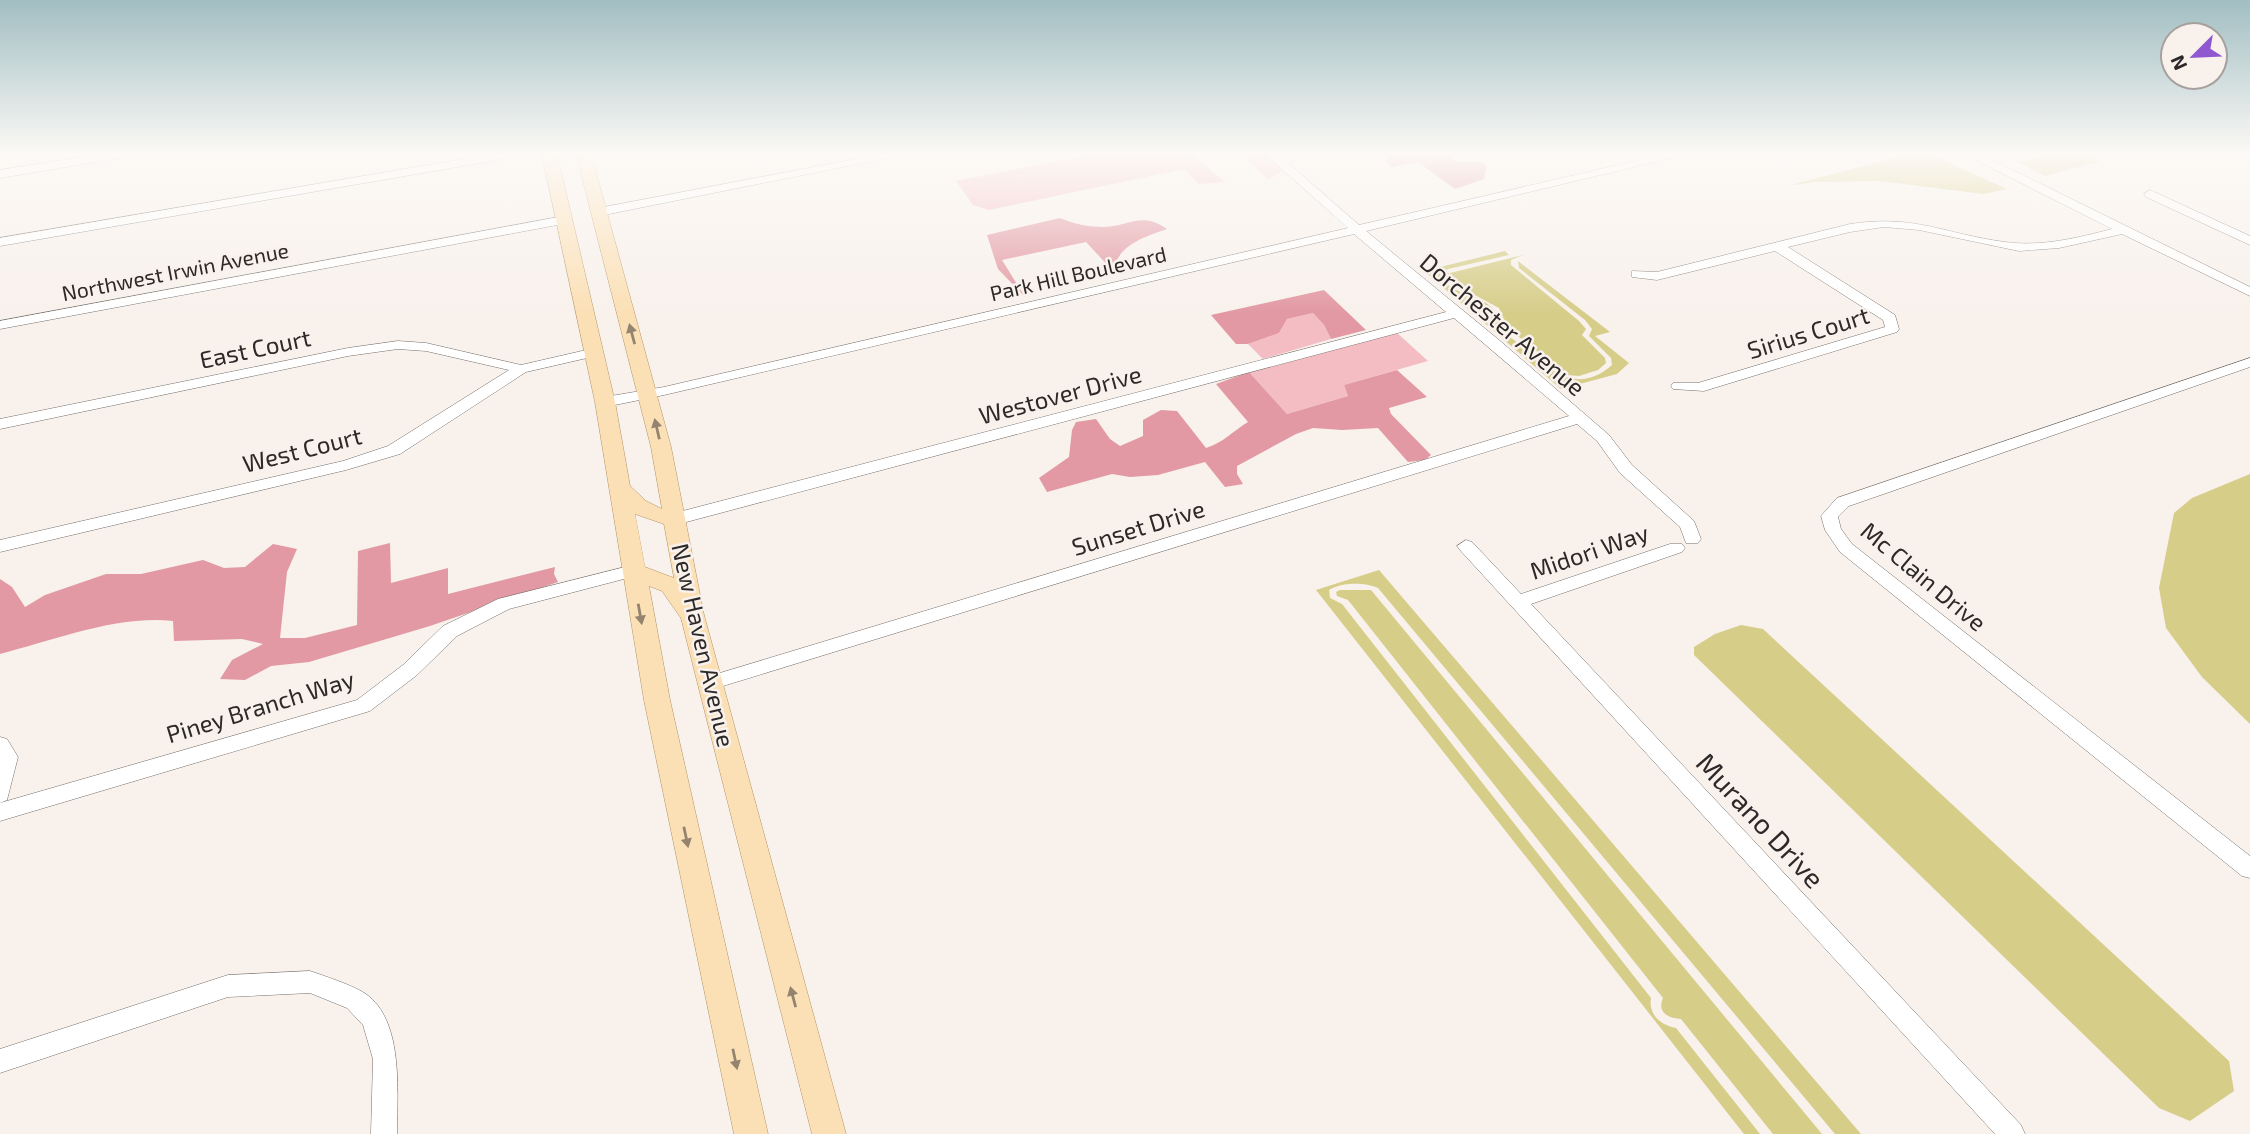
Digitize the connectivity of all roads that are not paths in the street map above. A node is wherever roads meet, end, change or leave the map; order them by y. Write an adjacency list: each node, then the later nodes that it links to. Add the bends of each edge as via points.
1 (205, 207): 15 (street)
2 (573, 207): 10 (main road, New Haven Avenue)
3 (581, 207): 10 (main road, New Haven Avenue)
4 (614, 207): 10 (street, Northwest Irwin Avenue)
5 (1331, 207): 12 (street, Dorchester Avenue)
6 (1456, 207): 12 (street, Park Hill Boulevard)
7 (2079, 207): 11 (street)
8 (2177, 207): 16 (street)
9 (2193, 207): 14 (street)
10 (581, 213): 13 (main road, New Haven Avenue); 13 (main road, via 585,221); 21 (street, Northwest Irwin Avenue); 22 (main road, New Haven Avenue)
11 (2124, 229): 17 (street, via 2056,246 2020,247 1903,223 1876,224); 19 (street)
12 (1357, 230): 20 (street, Dorchester Avenue); 26 (street, Park Hill Boulevard)
13 (605, 232): 26 (main road, New Haven Avenue, one-way to 13)
14 (2250, 234)
15 (0, 242)
16 (2250, 242)
17 (1778, 247): 18 (street, via 1657,276); 25 (street, Sirius Court, via 1890,318 1892,329 1699,388)
18 (1637, 274)
19 (2250, 292)
20 (1457, 313): 28 (street, Dorchester Avenue); 31 (street, Westover Drive)
21 (0, 325)
22 (595, 352): 24 (street, West Court); 27 (main road, New Haven Avenue)
23 (2250, 362): 43 (street, Mc Clain Drive, via 1843,502 1829,516 1846,548)
24 (521, 369): 29 (street, East Court, via 398,345); 33 (street, West Court, via 394,450 346,466)
25 (1678, 386)
26 (648, 394): 27 (street, Park Hill Boulevard); 31 (main road, New Haven Avenue, one-way to 26)
27 (606, 402): 30 (main road, New Haven Avenue)
28 (1580, 418): 32 (street, Dorchester Avenue, via 1603,438 1626,469 1688,525); 39 (street, Sunset Drive)
29 (0, 424)
30 (620, 488): 31 (main road, via 640,509); 36 (main road, New Haven Avenue)
31 (675, 519): 38 (main road, New Haven Avenue)
32 (1692, 539)
33 (0, 546)
34 (1466, 546): 37 (street, Murano Drive)
35 (1676, 548): 37 (street, Midori Way)
36 (633, 571): 38 (main road, via 670,585); 42 (street, Piney Branch Way, via 504,604 450,631 363,706); 46 (main road, New Haven Avenue, one-way to 46)
37 (1518, 602): 48 (street, Murano Drive)
38 (692, 615): 39 (main road, New Haven Avenue)
39 (710, 683): 47 (main road, New Haven Avenue, one-way to 39)
40 (0, 746): 41 (street, via 8,757)
41 (0, 794)
42 (0, 812)
43 (2250, 869)
44 (0, 1061): 45 (street, via 229,986 310,982 355,1000 373,1019 385,1059)
45 (384, 1134)
46 (751, 1134)
47 (829, 1134)
48 (2012, 1134)

